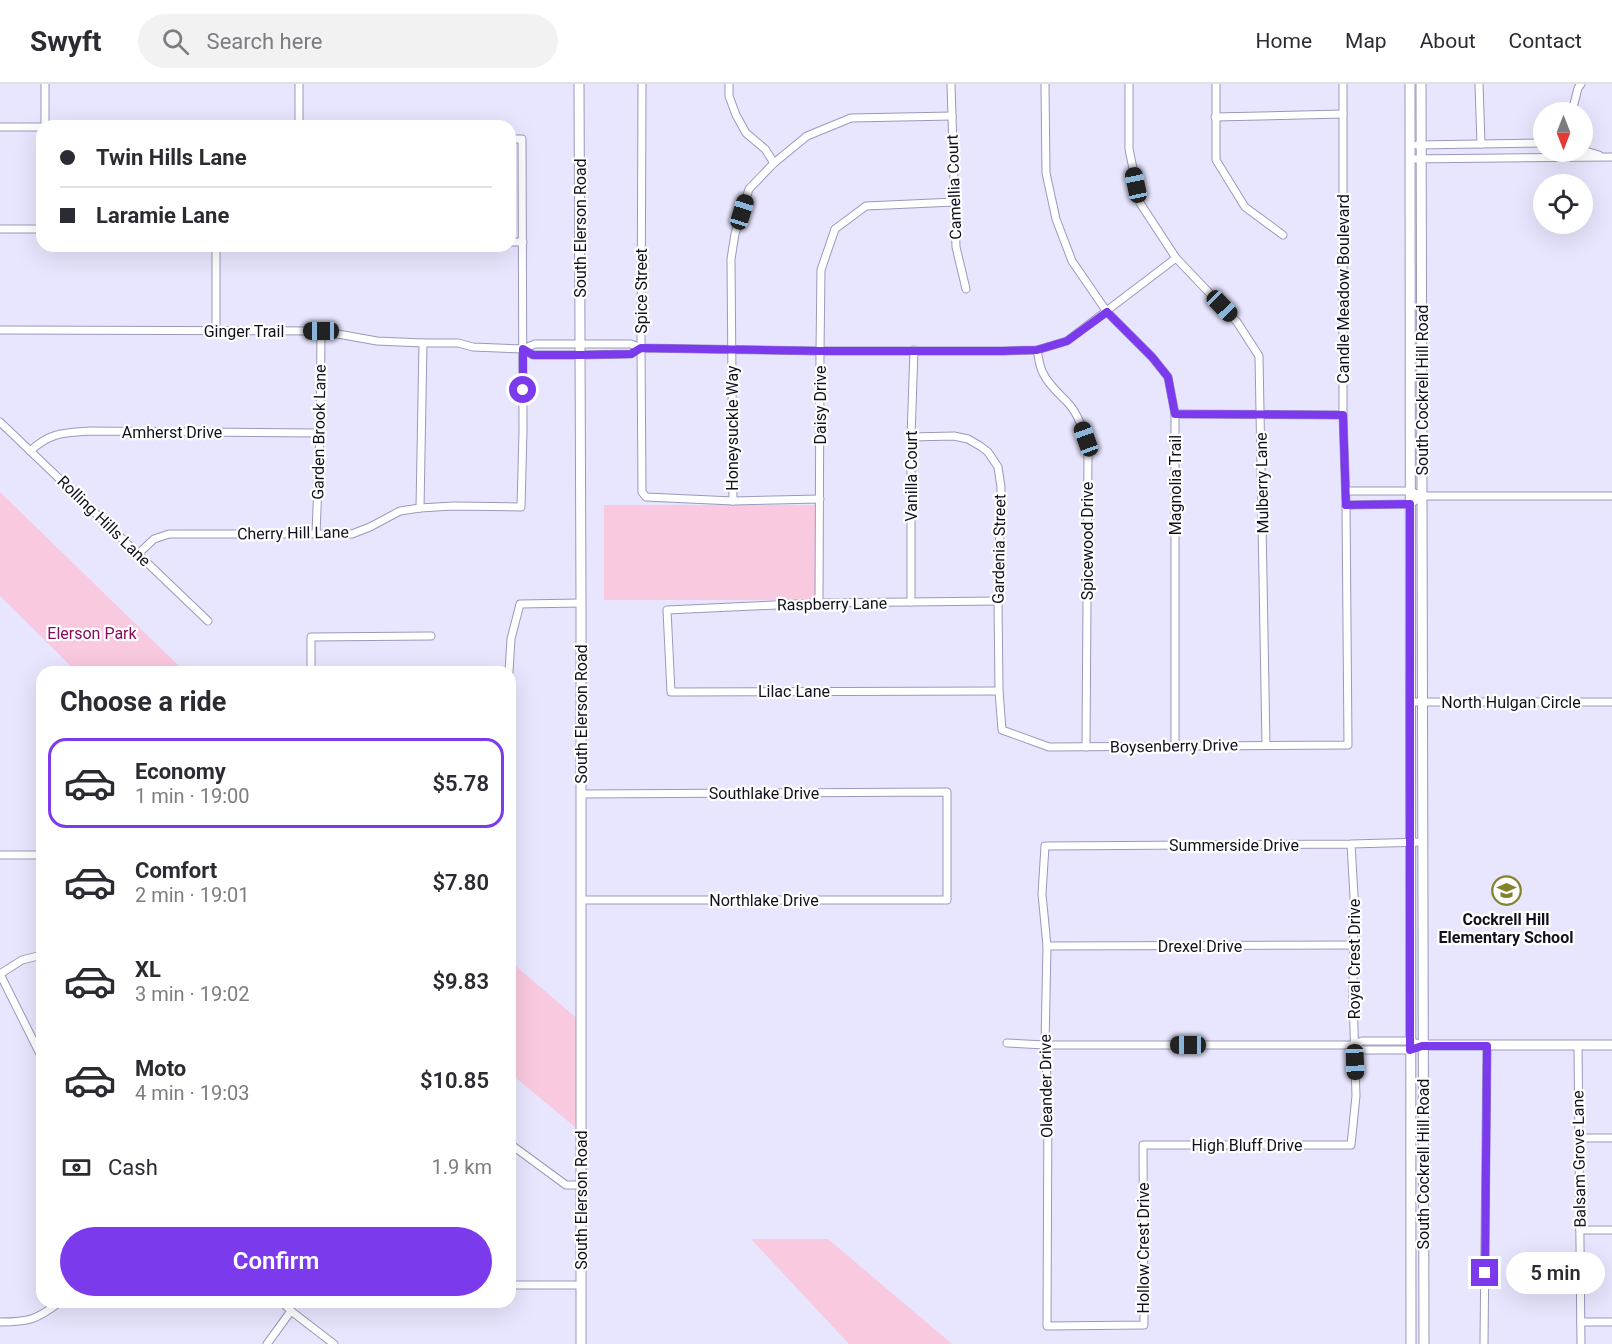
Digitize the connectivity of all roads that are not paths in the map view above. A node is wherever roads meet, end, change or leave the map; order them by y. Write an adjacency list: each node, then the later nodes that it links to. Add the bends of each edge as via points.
1 (45, 84): 19 (street)
2 (299, 84): 20 (street)
3 (579, 84): 49 (main road, South Elerson Road)
4 (642, 84): 50 (street, Spice Street)
5 (729, 84): 32 (street, via 729,96 746,133)
6 (951, 84): 17 (street, Camellia Court)
7 (1045, 84): 42 (street, Magnolia Trail, via 1046,173 1056,219 1072,261)
8 (1129, 84): 40 (street, Mulberry Lane, via 1129,149 1140,203)
9 (1216, 84): 18 (street)
10 (1343, 84): 16 (street, Candle Meadow Boulevard)
11 (1410, 84): 27 (main road, South Cockrell Hill Road)
12 (1421, 84): 26 (main road, South Cockrell Hill Road)
13 (1479, 84): 24 (street)
14 (1581, 84): 15 (street)
15 (1574, 102)
16 (1343, 114): 18 (street); 59 (street, Candle Meadow Boulevard)
17 (951, 116): 32 (street, Honeysuckle Way, via 851,118 807,136); 33 (street, Camellia Court)
18 (1215, 117): 36 (street, via 1216,160 1245,207)
19 (44, 120)
20 (299, 120)
21 (0, 127): 22 (street)
22 (36, 127)
23 (516, 139): 38 (street, via 522,139)
24 (1481, 144): 25 (street); 26 (street)
25 (1533, 144)
26 (1422, 145): 27 (street); 31 (main road, South Cockrell Hill Road)
27 (1410, 146): 30 (main road, South Cockrell Hill Road)
28 (1593, 153): 29 (street)
29 (1608, 157): 31 (street)
30 (1410, 159): 31 (street); 43 (main road, South Cockrell Hill Road)
31 (1422, 159): 44 (main road, South Cockrell Hill Road)
32 (774, 162): 52 (street, Honeysuckle Way, via 749,189 735,234 731,259)
33 (955, 202): 41 (street, Camellia Court, via 956,248); 55 (street, Daisy Drive, via 866,206 835,229 821,270)
34 (0, 229): 35 (street)
35 (36, 229)
36 (1283, 235)
37 (516, 242): 38 (street)
38 (523, 242): 51 (street)
39 (216, 252): 46 (street)
40 (1176, 258): 42 (street, Ginger Trail); 58 (street, Mulberry Lane, via 1237,322 1259,356)
41 (966, 289)
42 (1107, 312): 54 (street, Ginger Trail, via 1067,341); 57 (street, Magnolia Trail, via 1168,377)
43 (1410, 313): 44 (main road); 65 (main road, South Cockrell Hill Road)
44 (1422, 313): 66 (main road, South Cockrell Hill Road)
45 (0, 330): 46 (street, Ginger Trail)
46 (216, 331): 47 (street, Ginger Trail)
47 (321, 331): 48 (street, Ginger Trail); 61 (street, Garden Brook Lane)
48 (423, 344): 51 (street, Ginger Trail); 72 (street)
49 (580, 344): 50 (street, Ginger Trail, via 631,344); 51 (street, Ginger Trail, via 535,344); 56 (main road, South Elerson Road)
50 (641, 348): 52 (street, Ginger Trail); 56 (street, Ginger Trail, via 631,354); 69 (street, Spice Street, via 642,492 646,498)
51 (523, 349): 56 (street, Ginger Trail, via 533,355); 72 (street, Cherry Hill Lane, via 521,507)
52 (732, 350): 55 (street, Ginger Trail); 69 (street, Honeysuckle Way)
53 (914, 350): 54 (street, Ginger Trail); 55 (street, Ginger Trail); 62 (street, Vanilla Court)
54 (1037, 350): 92 (street, Spicewood Drive, via 1041,371 1070,404 1087,445)
55 (820, 351): 68 (street, Daisy Drive)
56 (580, 355): 77 (main road, South Elerson Road)
57 (1175, 414): 58 (street); 91 (street, Magnolia Trail)
58 (1261, 415): 59 (street); 89 (street, Mulberry Lane)
59 (1343, 415): 64 (street, Candle Meadow Boulevard)
60 (0, 422): 63 (street, Rolling Hills Lane)
61 (320, 433): 63 (street, Amherst Drive, via 90,431 61,433); 73 (street, Garden Brook Lane)
62 (912, 437): 75 (street, Gardenia Street, via 968,439 988,452 998,467); 76 (street, Vanilla Court)
63 (30, 451): 74 (street, Rolling Hills Lane)
64 (1346, 491): 65 (street); 71 (street, Candle Meadow Boulevard)
65 (1410, 491): 66 (street); 70 (main road, South Cockrell Hill Road)
66 (1422, 496): 67 (street); 70 (street); 86 (main road, South Cockrell Hill Road)
67 (1612, 496)
68 (820, 499): 69 (street); 78 (street, Daisy Drive)
69 (733, 501)
70 (1410, 504): 71 (street); 85 (main road, South Cockrell Hill Road)
71 (1346, 505): 90 (street, Candle Meadow Boulevard)
72 (420, 508): 73 (street, Cherry Hill Lane, via 400,511 352,534)
73 (316, 534): 74 (street, Cherry Hill Lane, via 169,534 154,540)
74 (138, 554): 80 (street, Rolling Hills Lane)
75 (998, 601): 76 (street, Raspberry Lane); 84 (street, Gardenia Street)
76 (911, 602): 78 (street, Raspberry Lane)
77 (581, 603): 83 (street, via 520,604); 93 (main road, South Elerson Road)
78 (819, 603): 79 (street, Raspberry Lane)
79 (667, 610): 84 (street, Lilac Lane, via 671,692)
80 (208, 621)
81 (431, 636): 82 (street, via 311,637)
82 (311, 666)
83 (509, 666)
84 (999, 691): 88 (street, Gardenia Street)
85 (1410, 702): 86 (street, North Hulgan Circle); 94 (main road, South Cockrell Hill Road)
86 (1423, 702): 87 (street, North Hulgan Circle); 95 (main road, South Cockrell Hill Road)
87 (1612, 702)
88 (1002, 730): 92 (street, Boysenberry Drive, via 1049,747)
89 (1266, 745): 90 (street, Boysenberry Drive); 91 (street, Boysenberry Drive)
90 (1348, 745)
91 (1175, 746): 92 (street, Boysenberry Drive)
92 (1086, 747)
93 (581, 794): 100 (main road, South Elerson Road); 101 (street, Southlake Drive, via 947,792)
94 (1410, 842): 95 (street, Summerside Drive); 96 (street, Summerside Drive); 112 (main road, South Cockrell Hill Road)
95 (1423, 842): 113 (main road, South Cockrell Hill Road)
96 (1351, 844): 97 (street, Summerside Drive); 102 (street, Royal Crest Drive)
97 (1045, 846): 103 (street, Oleander Drive, via 1042,894)
98 (0, 855): 99 (street)
99 (36, 855)
100 (580, 900): 101 (street, Northlake Drive); 120 (main road, South Elerson Road)
101 (947, 900)
102 (1353, 945): 103 (street, Drexel Drive); 108 (street, Royal Crest Drive)
103 (1047, 946): 107 (street, Oleander Drive)
104 (36, 956): 105 (street)
105 (0, 974): 111 (street)
106 (1007, 1043): 107 (street)
107 (1045, 1045): 108 (street); 131 (street, Oleander Drive)
108 (1354, 1045): 112 (street, via 1362,1050); 118 (street, Royal Crest Drive, via 1356,1096)
109 (1578, 1045): 110 (main road); 114 (main road); 115 (street, Balsam Grove Lane)
110 (1612, 1045)
111 (36, 1046)
112 (1410, 1046): 113 (street); 135 (main road, South Cockrell Hill Road)
113 (1422, 1046): 114 (main road); 136 (main road, South Cockrell Hill Road)
114 (1487, 1046): 137 (street)
115 (1579, 1138): 116 (street); 121 (street, Balsam Grove Lane)
116 (1612, 1138)
117 (1143, 1146): 118 (street, High Bluff Drive); 131 (street, Hollow Crest Drive, via 1144,1325)
118 (1351, 1146)
119 (516, 1148): 120 (street, via 566,1185)
120 (581, 1185): 124 (main road, South Elerson Road)
121 (1580, 1230): 122 (street); 129 (street, Balsam Grove Lane)
122 (1612, 1230)
123 (516, 1285): 124 (street)
124 (581, 1285): 134 (main road, South Elerson Road)
125 (51, 1308): 128 (street, via 24,1322)
126 (288, 1308): 127 (street)
127 (291, 1311): 132 (street); 133 (street)
128 (0, 1322)
129 (1581, 1322): 130 (street); 138 (street, Balsam Grove Lane)
130 (1612, 1322)
131 (1047, 1326)
132 (267, 1344)
133 (334, 1344)
134 (581, 1344)
135 (1411, 1344)
136 (1424, 1344)
137 (1484, 1344)
138 (1581, 1344)

